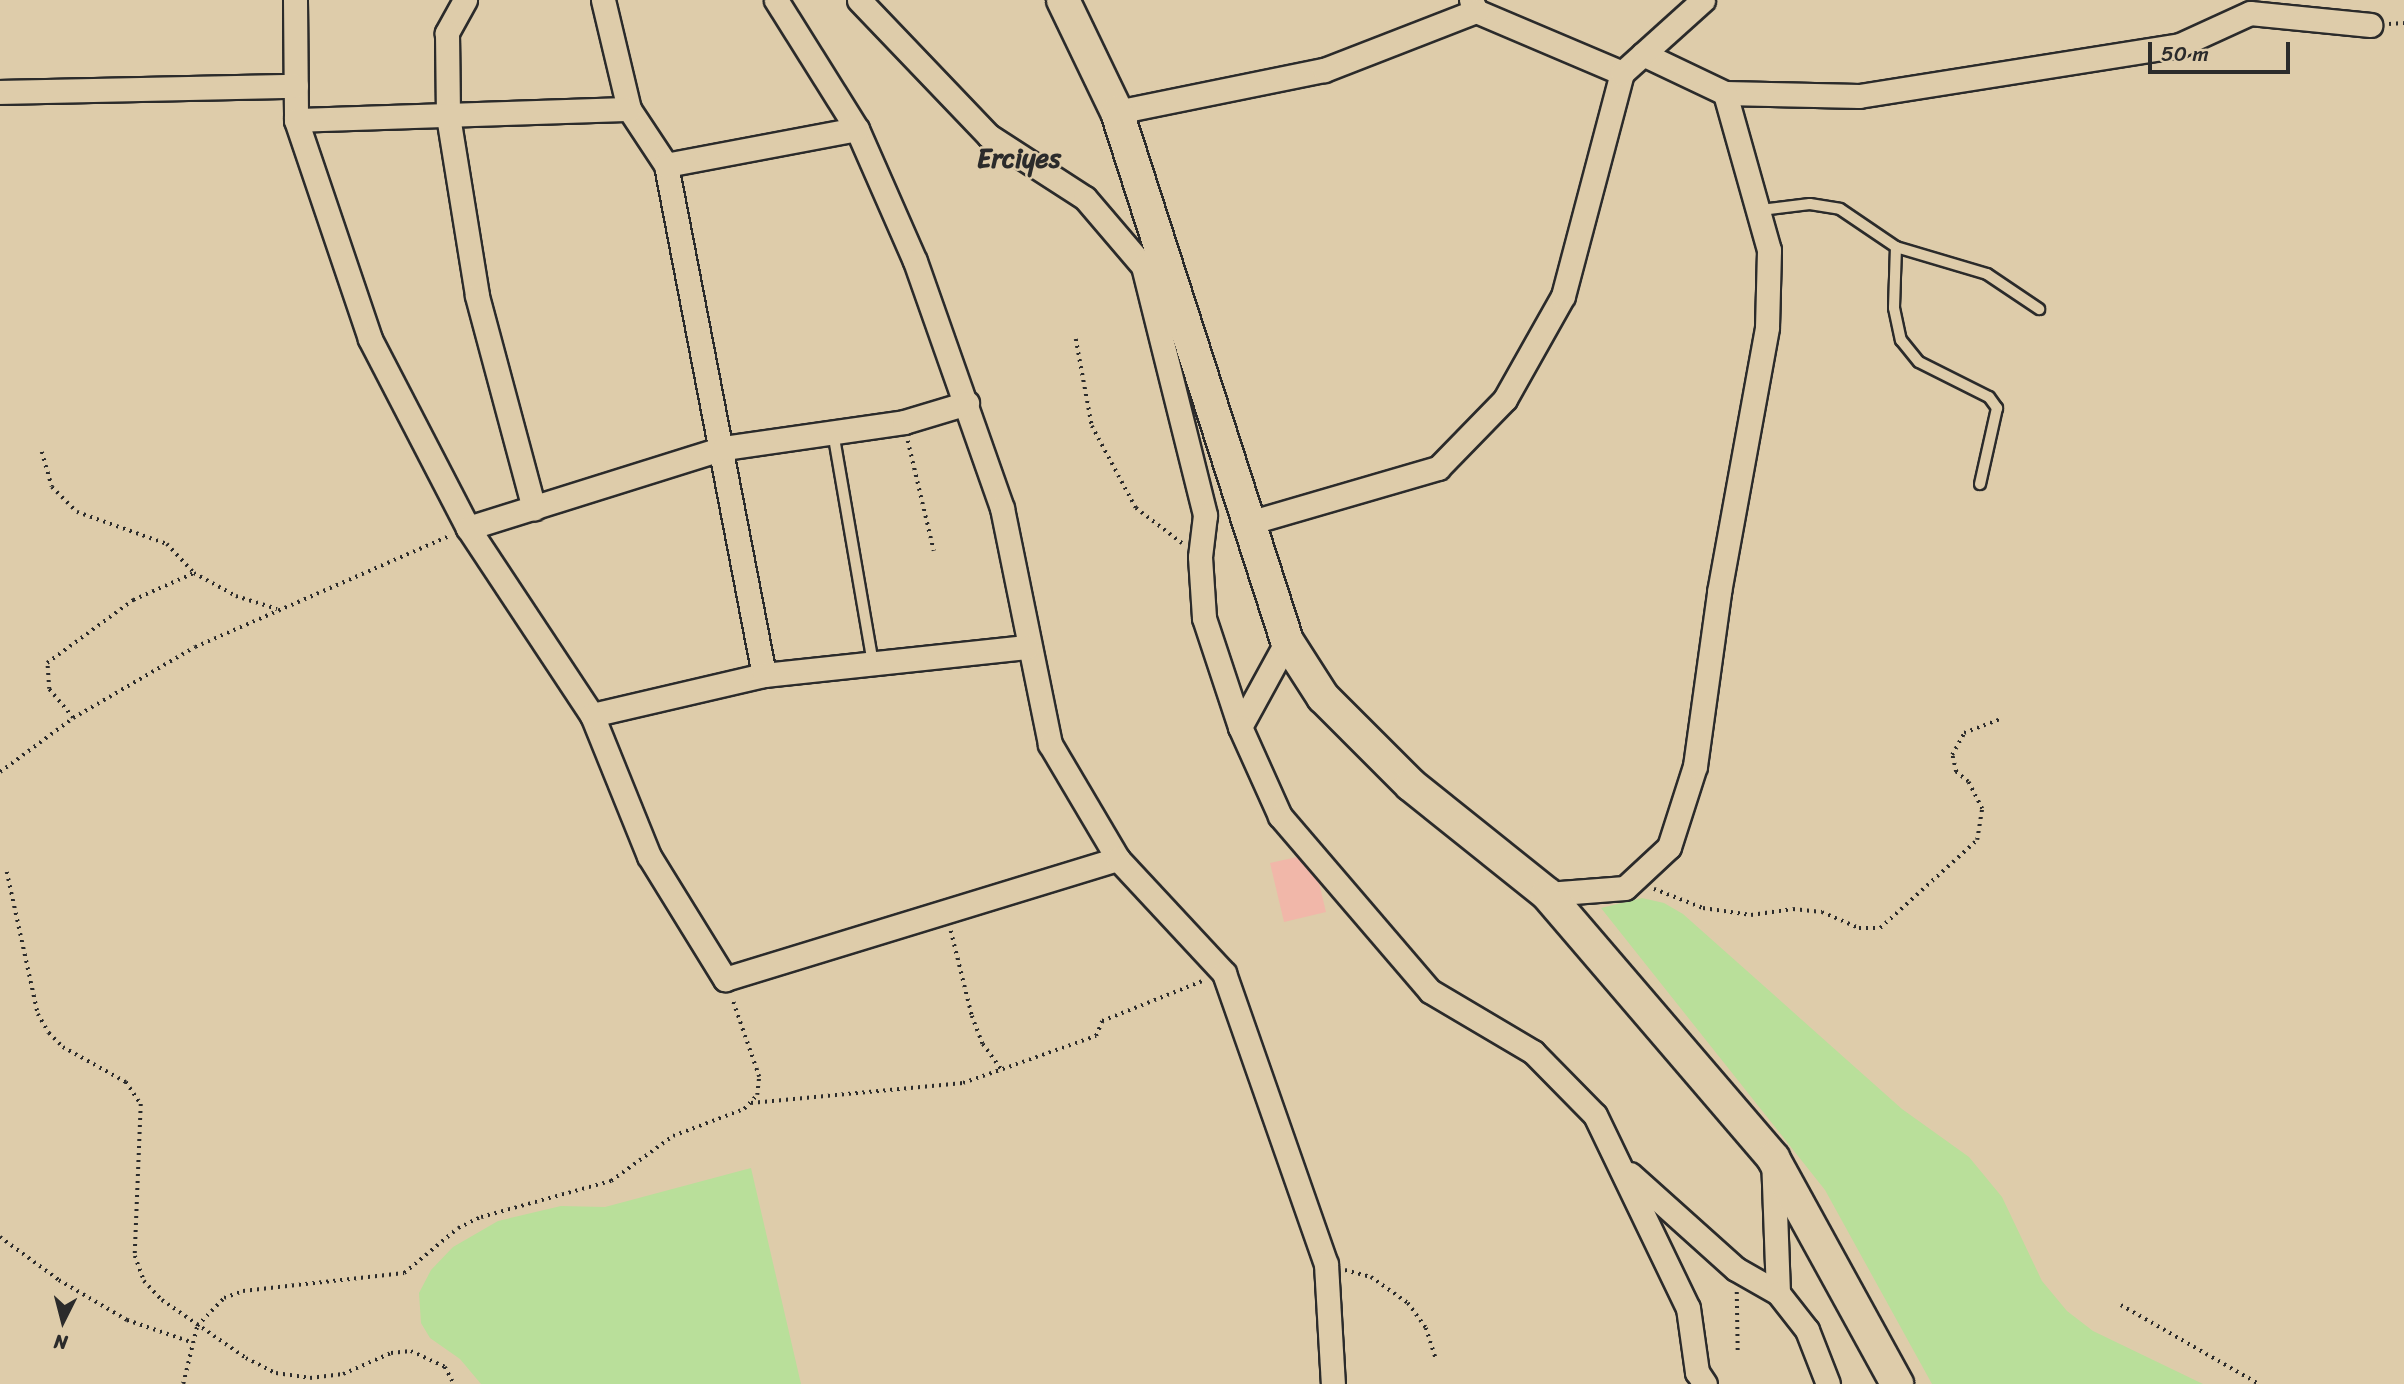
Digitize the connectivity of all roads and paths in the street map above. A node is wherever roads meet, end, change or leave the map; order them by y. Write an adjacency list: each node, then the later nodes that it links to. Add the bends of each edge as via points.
1 (295, 0): 13 (street)
2 (465, 0): 18 (street, via 447,33)
3 (603, 0): 16 (street)
4 (776, 0): 20 (street)
5 (859, 0): 24 (street, via 989,136 1085,198)
6 (1063, 0): 17 (street)
7 (1703, 0): 11 (street)
8 (1473, 5): 12 (street); 17 (street, via 1324,70)
9 (2247, 7): 10 (street); 15 (street, via 2180,45 1858,96)
10 (2370, 25)
11 (1643, 54): 12 (street); 15 (street)
12 (1622, 73): 34 (street, via 1563,296 1505,399 1438,468)
13 (296, 86): 14 (street); 19 (street)
14 (0, 92)
15 (1725, 93): 22 (street)
16 (629, 109): 18 (street); 21 (street)
17 (1117, 112): 24 (street)
18 (448, 116): 19 (street); 33 (street, via 477,296)
19 (296, 120): 35 (street, via 370,339)
20 (857, 129): 21 (street); 27 (street, via 915,261)
21 (666, 165): 30 (street)
22 (1761, 210): 23 (lane, via 1830,206 1849,213); 51 (street, via 1769,250 1767,327 1719,592 1695,766 1669,848)
23 (1896, 247): 25 (lane, via 1987,274); 32 (lane, via 1894,319 1906,348 1919,362 1989,397 1997,408)
24 (1156, 266): 34 (street); 37 (street, via 1205,515)
25 (2039, 309)
26 (1076, 339): 37 (path, via 1092,426 1136,508)
27 (967, 403): 28 (street); 41 (street, via 1002,508)
28 (904, 422): 29 (street); 36 (path)
29 (833, 432): 30 (street); 42 (lane)
30 (724, 448): 33 (street); 43 (street)
31 (41, 452): 38 (path, via 52,487 63,501 77,512 167,544)
32 (1980, 484)
33 (534, 508): 35 (street)
34 (1252, 522): 40 (street)
35 (468, 528): 39 (path); 44 (street)
36 (934, 551)
37 (1200, 557): 47 (street, via 1204,618)
38 (194, 573): 39 (path, via 236,596); 45 (path, via 133,600 47,663 49,689)
39 (279, 610): 45 (path, via 195,647)
40 (1287, 641): 47 (street); 52 (street, via 1322,697 1411,785)
41 (1027, 647): 42 (street); 49 (street, via 1049,744)
42 (873, 664): 43 (street)
43 (764, 675): 44 (street)
44 (592, 715): 55 (street, via 649,856)
45 (73, 718): 48 (path)
46 (2000, 719): 51 (path, via 1965,733 1952,755 1956,772 1973,788 1982,809 1977,840 1880,928 1858,928 1822,912 1794,909 1751,915 1703,908 1668,897)
47 (1240, 727): 59 (street, via 1280,816 1366,919 1430,991 1533,1052 1595,1115)
48 (0, 772)
49 (1118, 859): 53 (street); 54 (street)
50 (8, 873): 65 (path, via 43,1023 63,1047 126,1082 141,1104 135,1256 144,1280)
51 (1636, 878): 52 (street, via 1625,888)
52 (1547, 894): 58 (street)
53 (946, 914): 55 (street); 56 (path, via 972,1016 983,1044)
54 (1224, 973): 56 (path, via 1102,1021 1096,1037); 61 (street)
55 (725, 979): 57 (path, via 759,1077)
56 (1001, 1069): 57 (path, via 963,1083)
57 (751, 1103): 65 (path, via 673,1136 611,1181 469,1222 404,1273 243,1291 208,1310)
58 (1773, 1158): 63 (street); 74 (street)
59 (1623, 1167): 62 (street); 72 (street, via 1688,1308 1697,1372)
60 (0, 1237): 66 (path, via 58,1280 127,1320)
61 (1326, 1264): 68 (path, via 1371,1277 1408,1303 1426,1328); 71 (street)
62 (1736, 1269): 63 (street); 67 (path)
63 (1778, 1293): 73 (street, via 1807,1330)
64 (2121, 1305): 75 (path)
65 (197, 1326): 66 (path); 70 (path, via 276,1373 310,1378 343,1374 391,1353 411,1352 445,1367)
66 (191, 1342): 69 (path)
67 (1738, 1355)
68 (1436, 1358)
69 (183, 1384)
70 (454, 1384)
71 (1333, 1384)
72 (1705, 1384)
73 (1828, 1384)
74 (1897, 1384)
75 (2259, 1384)

